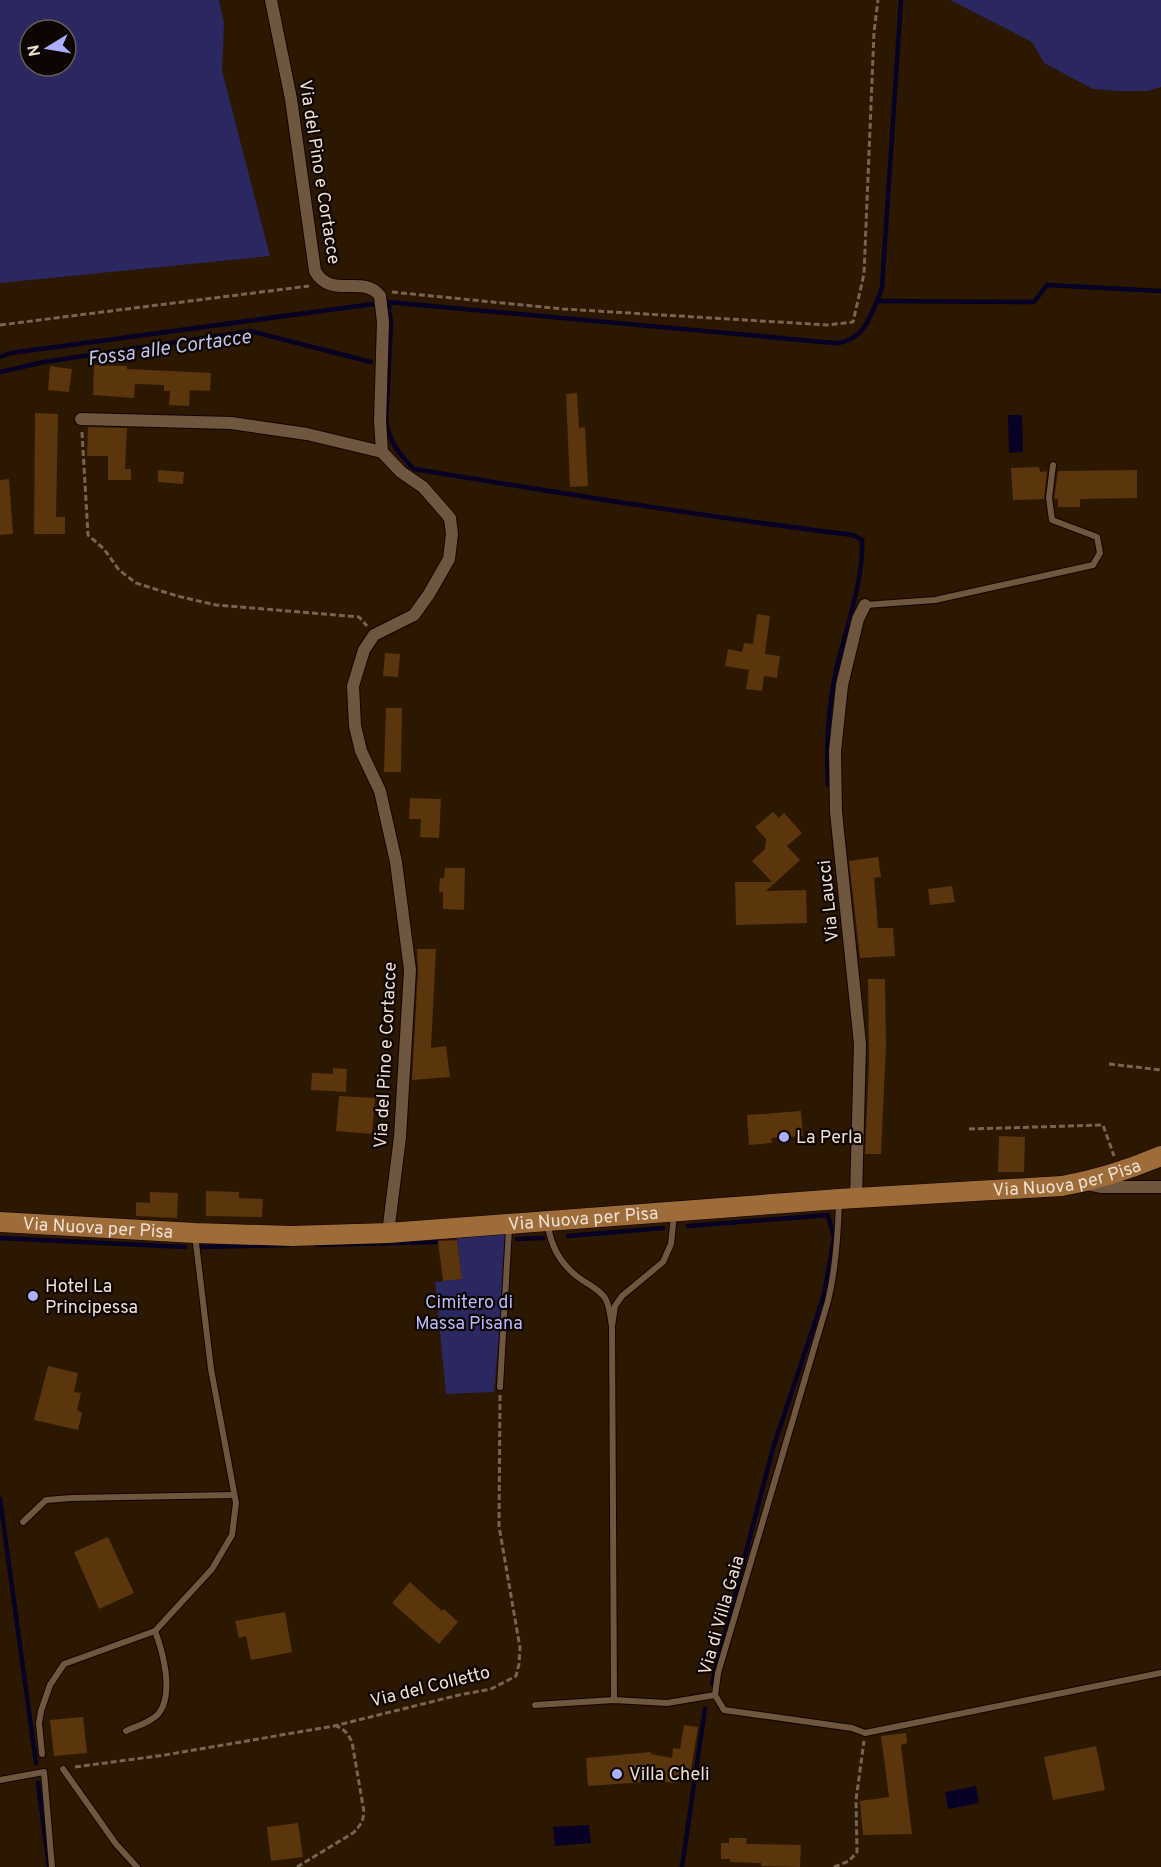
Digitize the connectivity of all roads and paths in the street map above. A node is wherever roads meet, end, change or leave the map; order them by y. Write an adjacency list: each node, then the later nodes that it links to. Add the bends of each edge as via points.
1 (271, 0): 3 (street, Via del Pino e Cortacce, via 291,99 315,271)
2 (878, 0): 4 (path, via 864,274 853,322 828,325)
3 (326, 284): 4 (street, Via del Pino e Cortacce, via 364,287); 5 (path)
4 (379, 298): 7 (street)
5 (0, 325)
6 (81, 419): 7 (street, via 231,423 307,434); 10 (path, via 88,535 136,583 216,604 359,617)
7 (382, 452): 10 (street, via 450,518 452,534 449,559 414,615)
8 (1053, 465): 9 (lane, via 1048,498 1052,520 1097,537 1100,553 1092,565 935,600)
9 (865, 605): 18 (street, Via Laucci, via 842,685 835,751 836,812 860,1044)
10 (374, 634): 24 (street, Via del Pino e Cortacce, via 364,650 353,686 355,726 361,751 380,791 396,862 410,970 400,1137)
11 (1109, 1064): 12 (path)
12 (1161, 1070)
13 (969, 1129): 15 (path, via 1103,1125)
14 (1161, 1156): 15 (main road, Via Nuova per Pisa)
15 (1120, 1173): 16 (main road, Via Nuova per Pisa)
16 (1080, 1183): 17 (street); 18 (main road, Via Nuova per Pisa)
17 (1161, 1187)
18 (848, 1198): 19 (main road, Via Nuova per Pisa); 31 (lane, Via di Villa Gaia, via 828,1301 718,1673)
19 (674, 1212): 21 (main road, Via Nuova per Pisa); 25 (lane, via 671,1244 663,1262 622,1296 615,1306)
20 (0, 1222): 23 (main road, Via Nuova per Pisa)
21 (547, 1222): 22 (main road, Via Nuova per Pisa); 25 (lane, via 557,1256 605,1297)
22 (510, 1224): 24 (main road, Via Nuova per Pisa); 26 (lane)
23 (195, 1233): 24 (main road, Via Nuova per Pisa); 27 (lane, via 202,1303)
24 (388, 1233)
25 (612, 1326): 32 (lane)
26 (500, 1388): 34 (path, Via del Colletto, via 499,1526 520,1648 516,1676 491,1689)
27 (234, 1495): 28 (lane, via 46,1500); 29 (lane, via 232,1535 212,1569)
28 (23, 1522)
29 (155, 1631): 35 (lane, via 165,1668 164,1702 158,1715); 37 (lane, via 64,1664 40,1711)
30 (1161, 1673): 36 (lane, Via di Villa Gaia)
31 (715, 1695): 32 (lane, via 667,1703); 36 (lane, Via di Villa Gaia, via 723,1710)
32 (614, 1700): 33 (lane)
33 (535, 1705)
34 (334, 1726): 38 (path, Via del Colletto); 42 (path, via 342,1728 352,1742 363,1819 353,1833)
35 (126, 1731)
36 (865, 1733): 43 (path, via 856,1800 857,1852 849,1861)
37 (42, 1754)
38 (63, 1769): 41 (lane)
39 (0, 1780): 40 (lane, via 44,1772)
40 (52, 1867)
41 (137, 1867)
42 (297, 1867)
43 (834, 1867)

